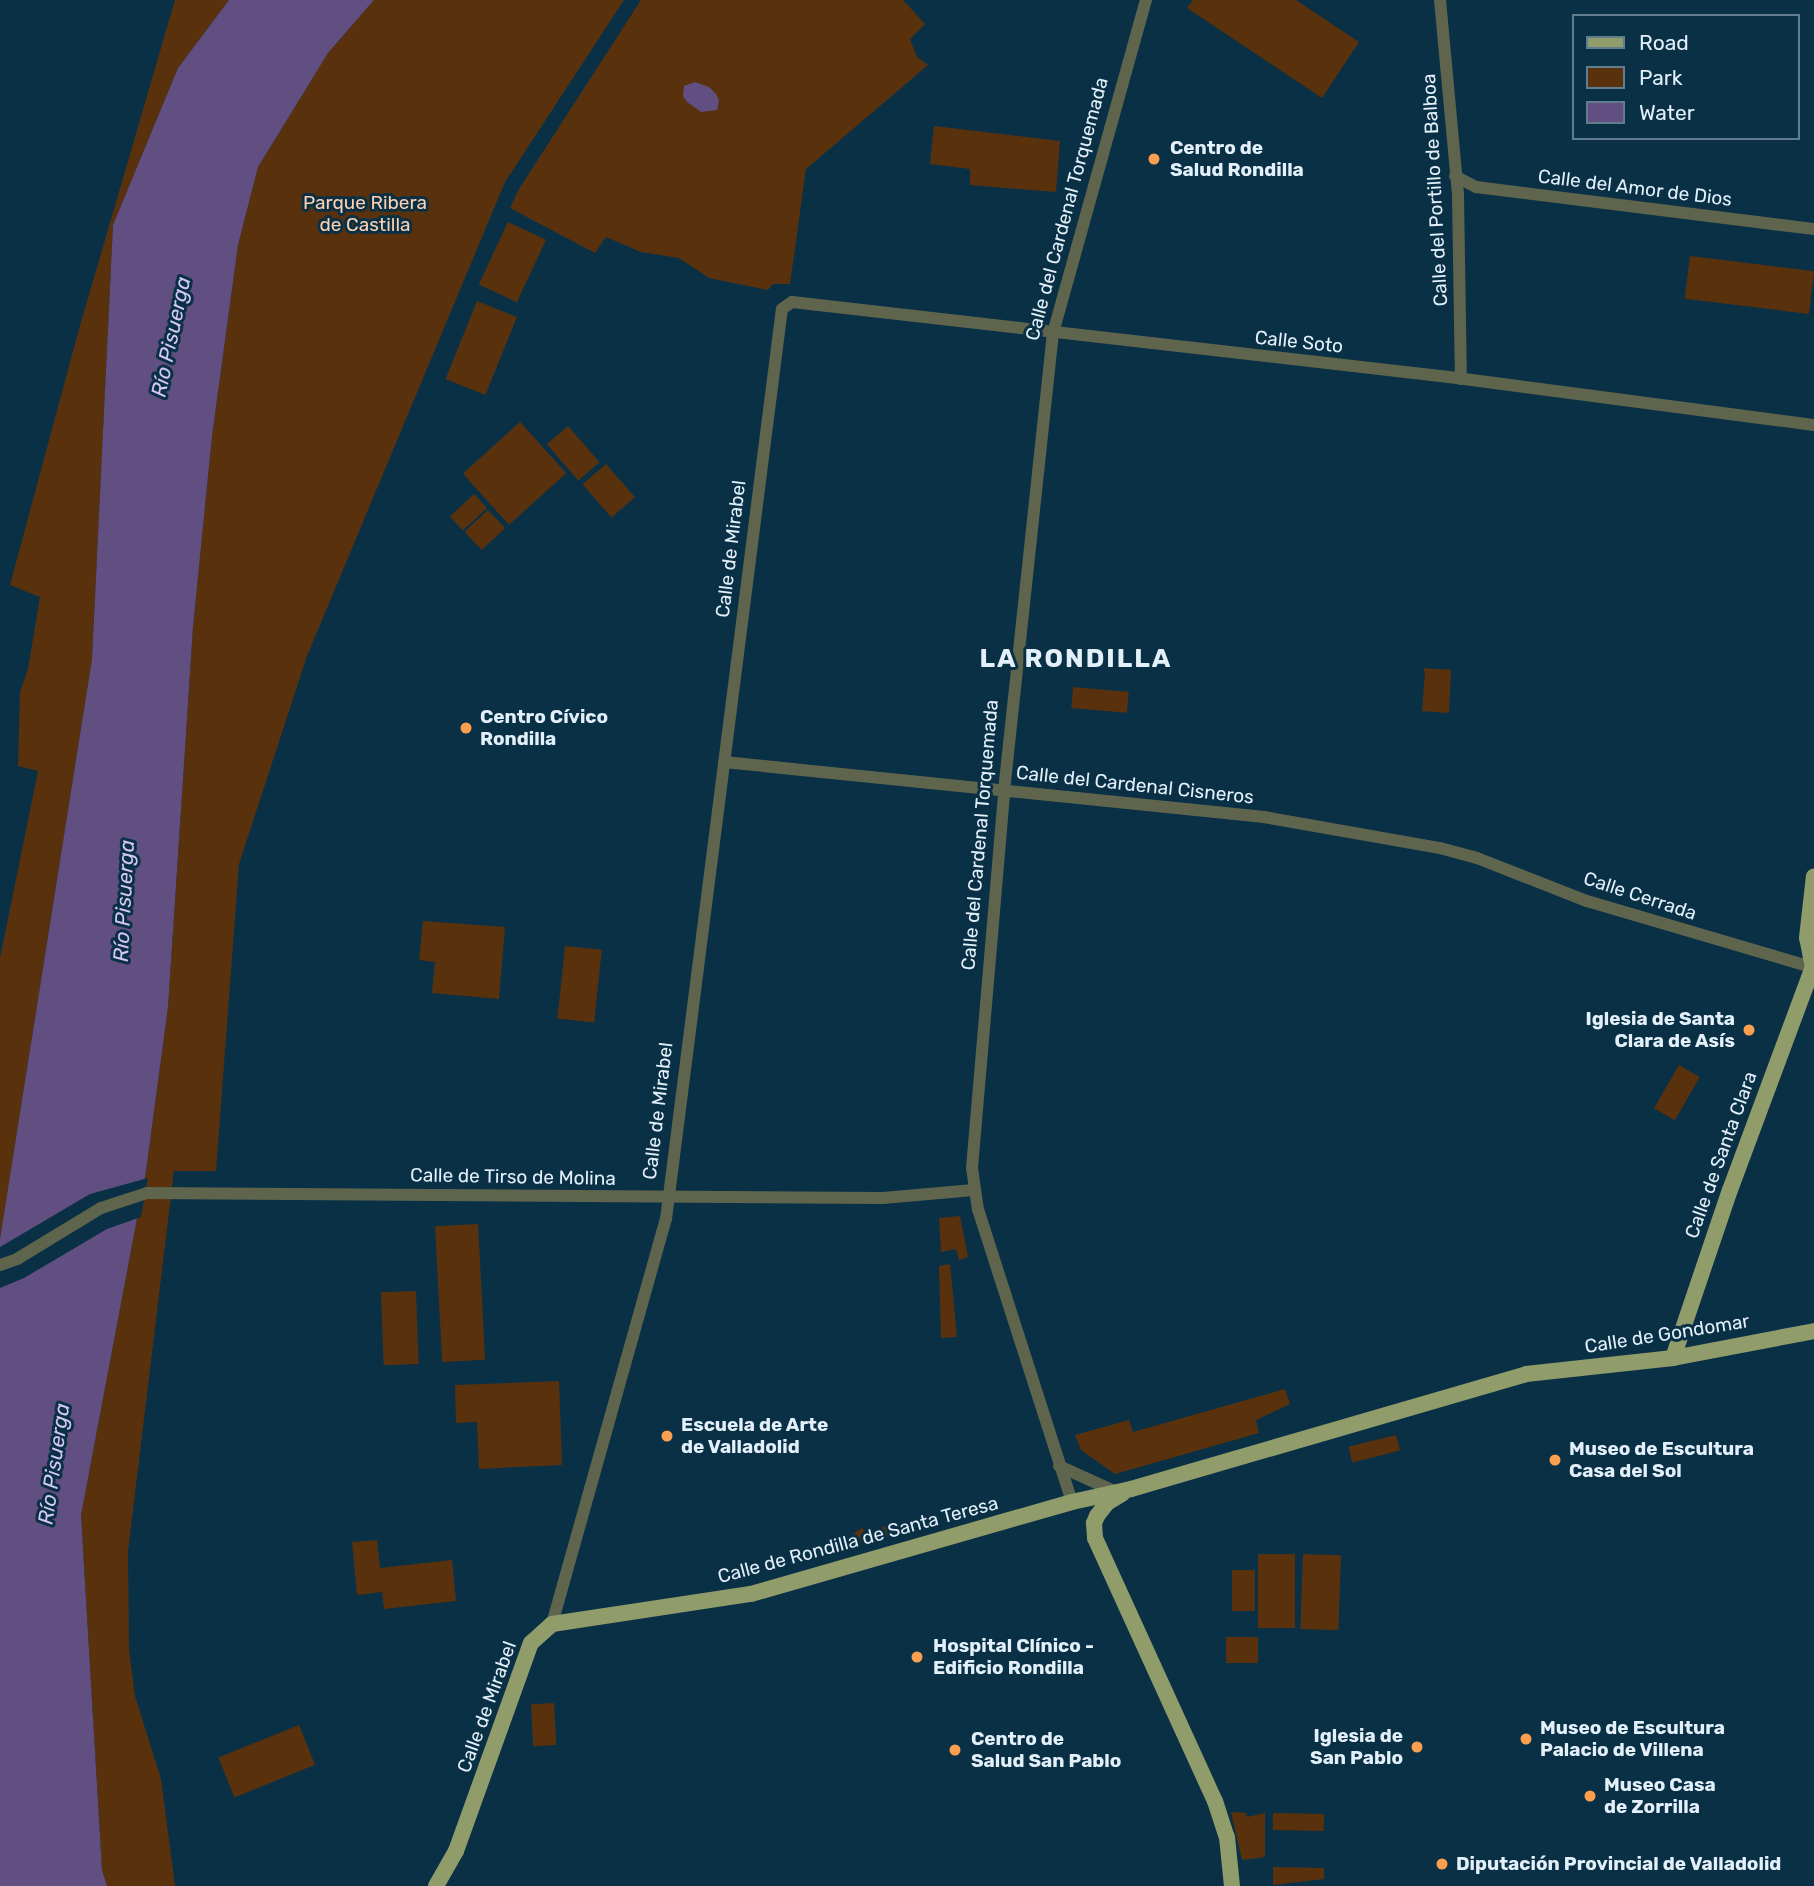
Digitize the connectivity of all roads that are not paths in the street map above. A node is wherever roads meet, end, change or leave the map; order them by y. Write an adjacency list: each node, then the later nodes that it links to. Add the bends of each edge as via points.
1 (1146, 0): 6 (street, Calle del Cardenal Torquemada)
2 (1440, 0): 3 (street, Calle del Portillo de Balboa)
3 (1455, 176): 4 (street, Calle del Amor de Dios, via 1476,187); 7 (street, Calle del Portillo de Balboa)
4 (1814, 229)
5 (782, 309): 6 (street, Calle Soto, via 792,302); 9 (street, Calle de Mirabel)
6 (1053, 333): 7 (street, Calle Soto); 10 (street, Calle del Cardenal Torquemada)
7 (1461, 379): 8 (street, Calle Soto)
8 (1814, 425)
9 (724, 762): 10 (street, Calle del Cardenal Cisneros); 15 (street, Calle de Mirabel)
10 (1004, 790): 11 (street, Calle del Cardenal Cisneros, via 1264,817); 14 (street, Calle del Cardenal Torquemada, via 972,1168)
11 (1457, 852): 13 (street, Calle Cerrada, via 1587,901)
12 (1814, 876): 13 (main road, via 1807,938)
13 (1814, 967): 18 (main road, Calle de Santa Clara)
14 (974, 1191): 15 (street, Calle de Tirso de Molina, via 883,1198); 20 (street, Calle del Cardenal Torquemada)
15 (669, 1197): 16 (street, Calle de Tirso de Molina, via 147,1193 101,1208); 24 (street, Calle de Mirabel)
16 (0, 1265)
17 (1814, 1331): 18 (main road, Calle de Gondomar)
18 (1673, 1358): 19 (main road, Calle de Gondomar)
19 (1526, 1374): 21 (main road, Calle de Rondilla de Santa Teresa)
20 (1059, 1466): 22 (street); 23 (street, Calle del Cardenal Torquemada)
21 (1130, 1489): 22 (main road, Calle de Rondilla de Santa Teresa); 26 (main road, Calle de Rondilla de Santa Teresa, via 1107,1503 1097,1516 1095,1538 1226,1830)
22 (1114, 1491): 23 (main road, Calle de Rondilla de Santa Teresa)
23 (1072, 1502): 24 (main road, Calle de Rondilla de Santa Teresa, via 751,1594)
24 (552, 1624): 25 (main road, Calle de Mirabel, via 531,1643 470,1812)
25 (438, 1884)
26 (1232, 1886)

